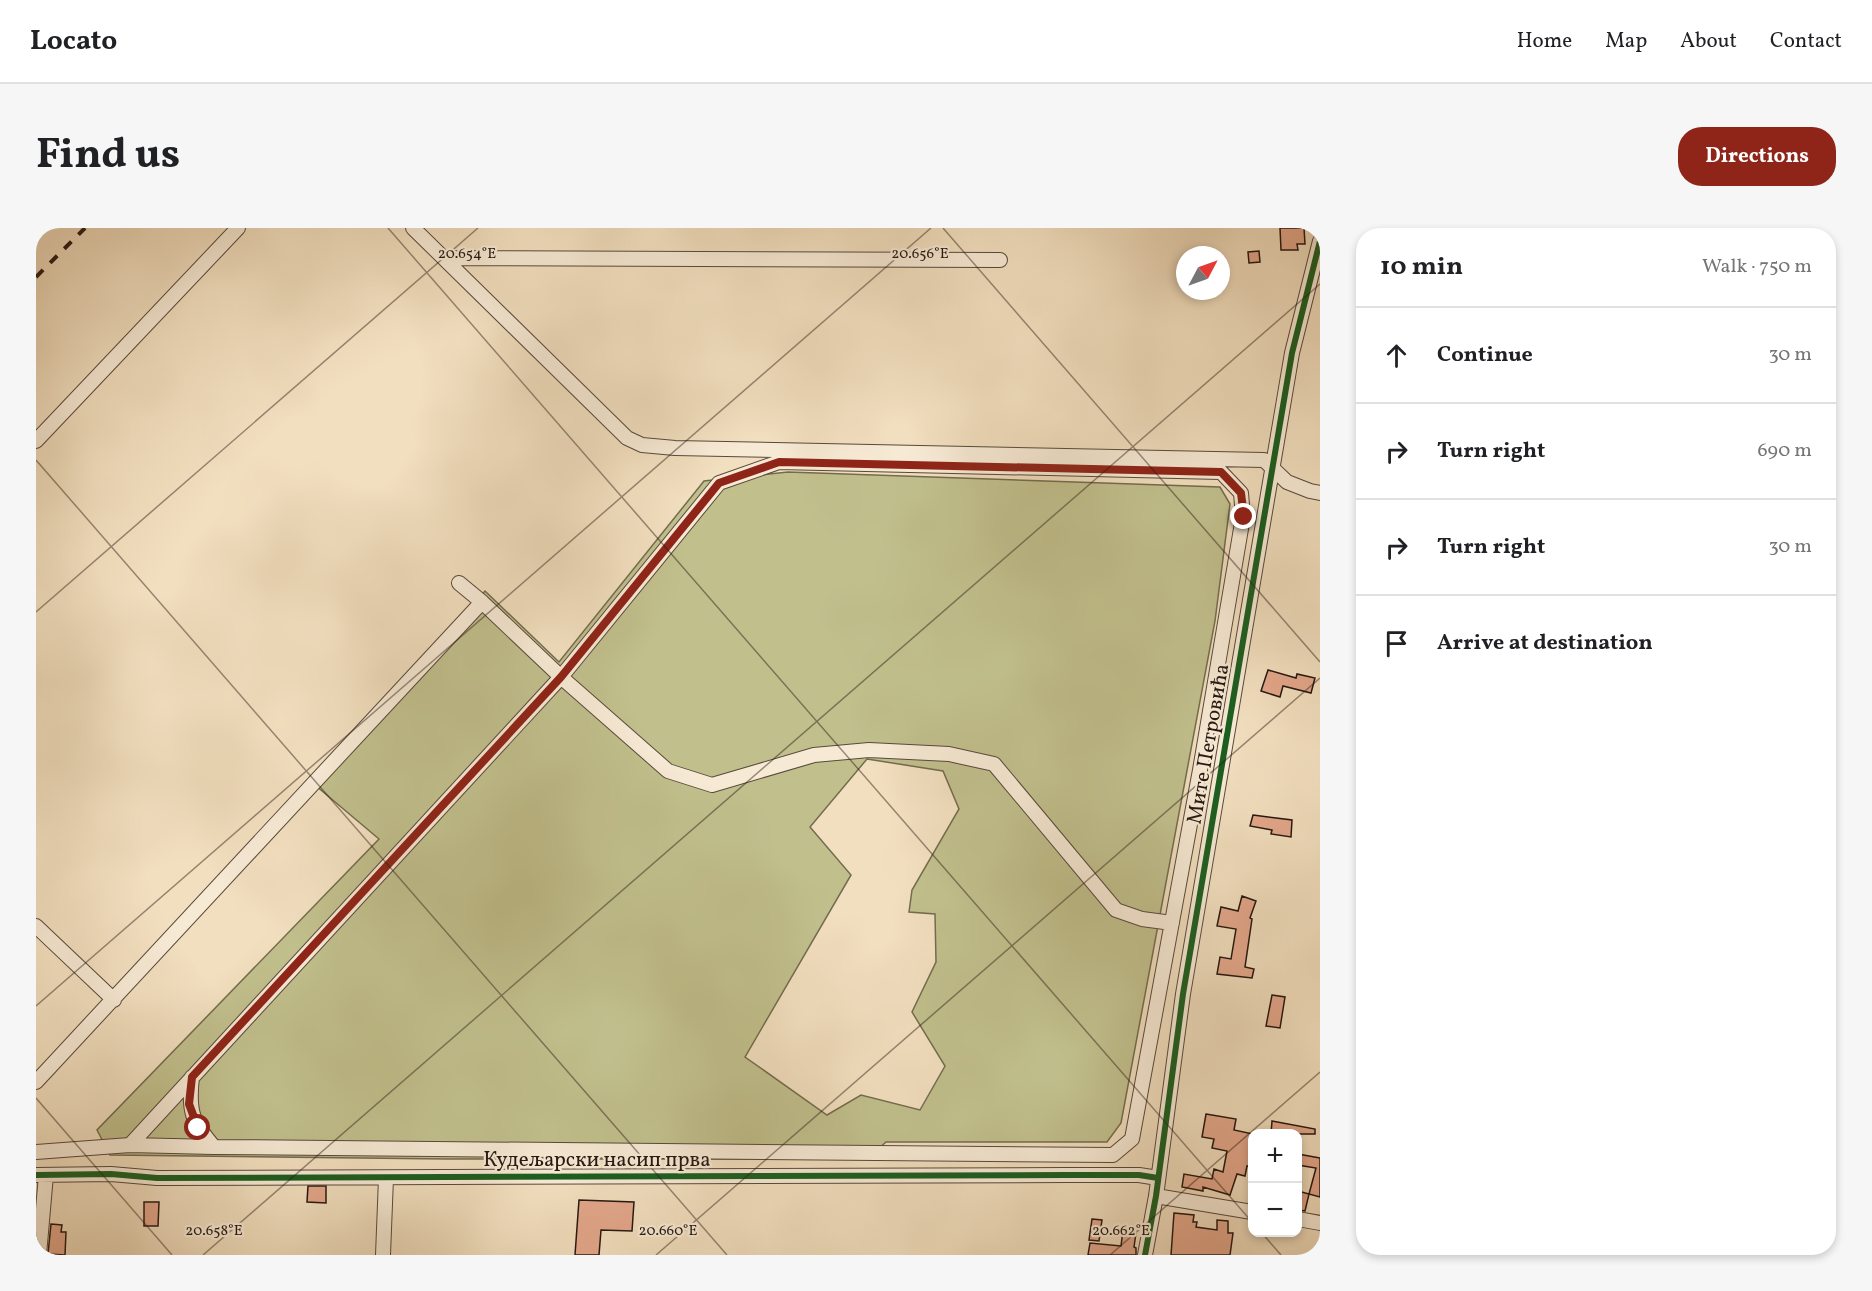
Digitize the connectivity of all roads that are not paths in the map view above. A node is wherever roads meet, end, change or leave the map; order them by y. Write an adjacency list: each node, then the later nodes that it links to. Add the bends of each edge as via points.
1 (238, 228): 7 (street)
2 (413, 228): 4 (street)
3 (1320, 241): 6 (street, Мите Петровића)
4 (444, 258): 5 (street); 8 (street, via 627,438 642,445 1264,460)
5 (1000, 260)
6 (1317, 268): 8 (street, Мите Петровића, via 1292,353)
7 (36, 441)
8 (1273, 466): 9 (street, via 1287,482); 23 (street, Мите Петровића, via 1183,994)
9 (1320, 494)
10 (459, 583): 11 (street)
11 (482, 603): 12 (street); 15 (street)
12 (561, 677): 13 (street, via 668,771 712,784 814,755 869,750 949,754 994,764 1116,910 1142,919); 13 (street, via 719,483 779,462 1221,472 1241,493 1244,517); 16 (street)
13 (1172, 922): 19 (street, via 1132,1139 1113,1155)
14 (36, 926): 15 (street)
15 (114, 1000): 17 (street)
16 (192, 1077): 18 (street); 19 (street, via 189,1104 198,1128)
17 (36, 1082)
18 (130, 1145): 19 (street); 20 (street)
19 (214, 1147)
20 (36, 1152)
21 (41, 1175): 22 (street, Кудељарски насип прва); 28 (street)
22 (386, 1178): 23 (street, Кудељарски насип прва); 29 (street)
23 (1158, 1178): 24 (street, Мите Петровића)
24 (1156, 1196): 25 (street); 30 (street, Мите Петровића)
25 (1248, 1211)
26 (1302, 1220): 27 (street)
27 (1320, 1223)
28 (39, 1255)
29 (383, 1255)
30 (1145, 1255)

